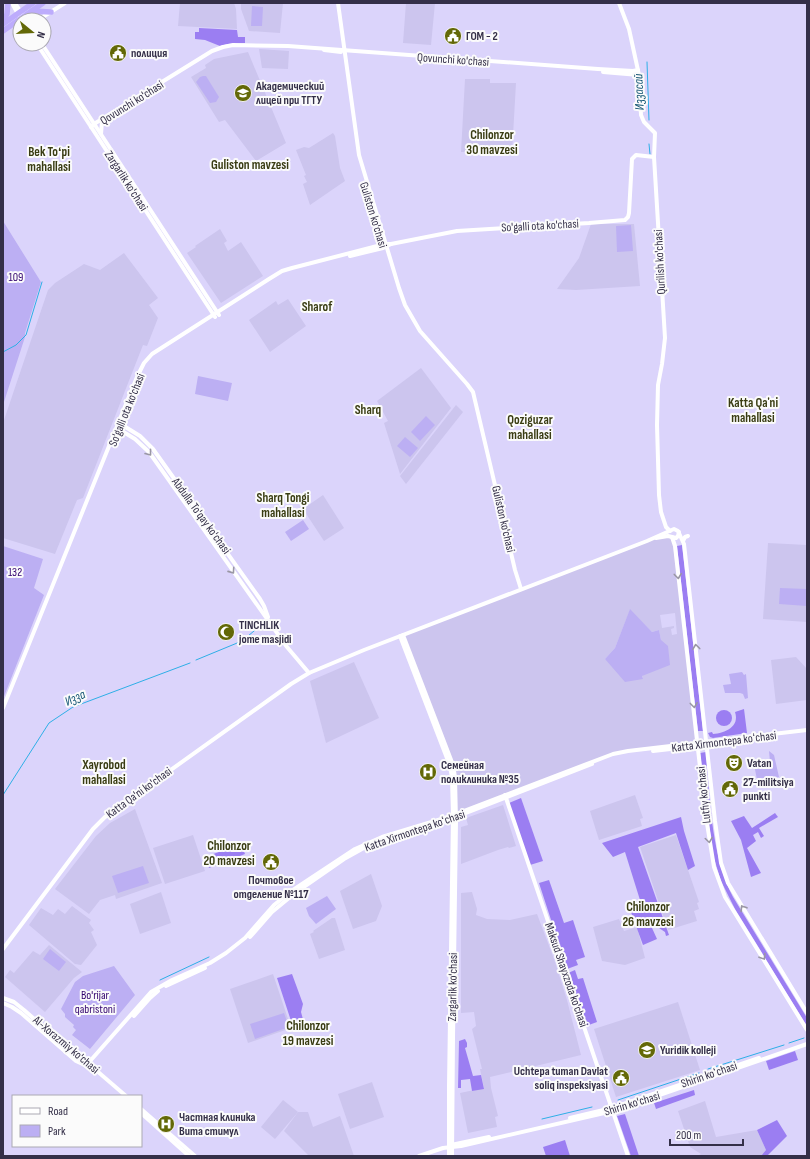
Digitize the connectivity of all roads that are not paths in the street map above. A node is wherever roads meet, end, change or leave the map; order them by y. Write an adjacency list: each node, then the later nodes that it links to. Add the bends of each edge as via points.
1 (8, 3): 12 (highway)
2 (13, 3): 9 (main road)
3 (33, 3): 10 (highway)
4 (44, 3): 8 (highway)
5 (65, 3): 11 (main road)
6 (337, 3): 15 (main road, Guliston ko'chasi)
7 (619, 3): 18 (main road, Qurilish ko'chasi, via 629,29)
8 (31, 11): 11 (highway)
9 (19, 12)
10 (26, 12)
11 (51, 12)
12 (3, 23)
13 (12, 24): 14 (highway)
14 (3, 31)
15 (343, 51): 18 (main road, Qovunchi ko'chasi); 19 (main road, Qovunchi ko'chasi); 20 (main road, Qovunchi ko'chasi, via 252,47 223,49 177,74); 21 (main road, Qovunchi ko'chasi, via 252,45 222,47 189,65); 25 (main road, Guliston ko'chasi, via 360,160)
16 (43, 52): 21 (main road, Zargarlik ko'chasi)
17 (47, 52): 21 (main road, Zargarlik ko'chasi)
18 (638, 70): 19 (main road, Qurilish ko'chasi)
19 (639, 75): 24 (main road, Qurilish ko'chasi, via 641,115 655,133)
20 (102, 122): 21 (main road, Qovunchi ko'chasi); 22 (main road)
21 (94, 126): 22 (main road, Zargarlik ko'chasi); 23 (main road, Zargarlik ko'chasi)
22 (101, 134): 23 (main road, Zargarlik ko'chasi)
23 (108, 150): 26 (main road, Zargarlik ko'chasi)
24 (654, 157): 25 (main road, So'galli ota ko'chasi, via 642,155 634,157 631,162 629,213 624,220 457,231); 32 (main road, Qurilish ko'chasi, via 665,338 658,385 659,495)
25 (384, 246): 26 (main road, So'galli ota ko'chasi, via 288,271); 27 (main road, Guliston ko'chasi, via 403,300 420,330 471,390); 27 (main road, Guliston ko'chasi, via 398,294 410,319 423,338 465,385)
26 (216, 315): 28 (main road, So'galli ota ko'chasi, via 147,359 139,372)
27 (474, 401): 40 (main road, Guliston ko'chasi)
28 (120, 423): 29 (main road, Abdulla To'qay ko'chasi); 30 (main road, So'galli ota ko'chasi)
29 (126, 426): 30 (main road); 31 (main road, Abdulla To'qay ko'chasi, via 149,444)
30 (119, 430): 33 (main road, Abdulla To'qay ko'chasi, one-way to 33, via 149,452); 46 (main road, So'galli ota ko'chasi); 47 (main road, So'galli ota ko'chasi)
31 (208, 526): 33 (main road); 41 (main road, Abdulla To'qay ko'chasi)
32 (666, 527): 34 (main road, Qurilish ko'chasi); 36 (main road, Qurilish ko'chasi)
33 (203, 529): 42 (main road, Abdulla To'qay ko'chasi, one-way to 42)
34 (665, 532): 36 (main road); 38 (main road)
35 (679, 532): 36 (main road, via 677,537); 36 (main road, via 674,529); 39 (main road, Lutfiy ko'chasi)
36 (671, 535): 38 (main road); 50 (main road, Lutfiy ko'chasi, one-way to 50, via 675,546)
37 (688, 536): 39 (main road, via 684,538)
38 (647, 541): 40 (main road, Katta Qa'ni ko'chasi)
39 (684, 542): 49 (main road, Lutfiy ko'chasi, one-way to 39)
40 (521, 589): 44 (main road, Katta Qa'ni ko'chasi)
41 (255, 592): 42 (main road); 43 (main road, Abdulla To'qay ko'chasi, via 264,606)
42 (250, 596): 43 (main road, Abdulla To'qay ko'chasi)
43 (269, 621): 45 (main road, Abdulla To'qay ko'chasi)
44 (401, 636): 45 (main road, Katta Qa'ni ko'chasi); 52 (main road, Zargarlik ko'chasi, via 450,766)
45 (309, 673): 53 (main road, Katta Qa'ni ko'chasi, via 272,696 102,820)
46 (3, 708)
47 (3, 712)
48 (807, 731): 49 (main road, Katta Xirmontepa koʻchasi)
49 (707, 743): 50 (main road, Katta Xirmontepa koʻchasi); 56 (main road, Lutfiy ko'chasi, one-way to 49, via 726,877 719,850)
50 (698, 744): 51 (main road, Katta Xirmontepa koʻchasi, via 613,754); 57 (main road, Lutfiy ko'chasi, one-way to 57, via 710,844 718,881)
51 (505, 796): 52 (main road, Katta Xirmontepa koʻchasi); 63 (main road, Maksud Shayxzoda ko'chasi)
52 (454, 816): 59 (main road, Katta Xirmontepa koʻchasi, via 362,848 301,888 272,912 234,951 152,996); 59 (main road, Katta Xirmontepa koʻchasi, via 371,841 293,890 274,905 245,938 226,954 172,980 150,994); 65 (main road, Zargarlik ko'chasi)
53 (3, 949)
54 (3, 998): 59 (main road, Al-Xorazmiy ko'chasi, via 17,1004)
55 (3, 1003): 59 (main road, Al-Xorazmiy ko'chasi, via 18,1011 76,1061)
56 (807, 1013)
57 (807, 1030)
58 (807, 1043): 63 (main road, Shirin ko'chasi)
59 (89, 1065): 60 (main road, Al-Xorazmiy ko'chasi); 61 (main road, Al-Xorazmiy ko'chasi)
60 (121, 1095)
61 (125, 1095)
62 (142, 1110): 67 (main road)
63 (612, 1110): 65 (main road, Shirin ko'chasi); 71 (main road, Maksud Shayxzoda ko'chasi)
64 (142, 1114): 66 (main road)
65 (451, 1146): 68 (main road, Shirin ko'chasi); 69 (main road, Zargarlik ko'chasi); 70 (main road, Zargarlik ko'chasi)
66 (189, 1156)
67 (195, 1156)
68 (419, 1156)
69 (449, 1156)
70 (452, 1156)
71 (628, 1156)

